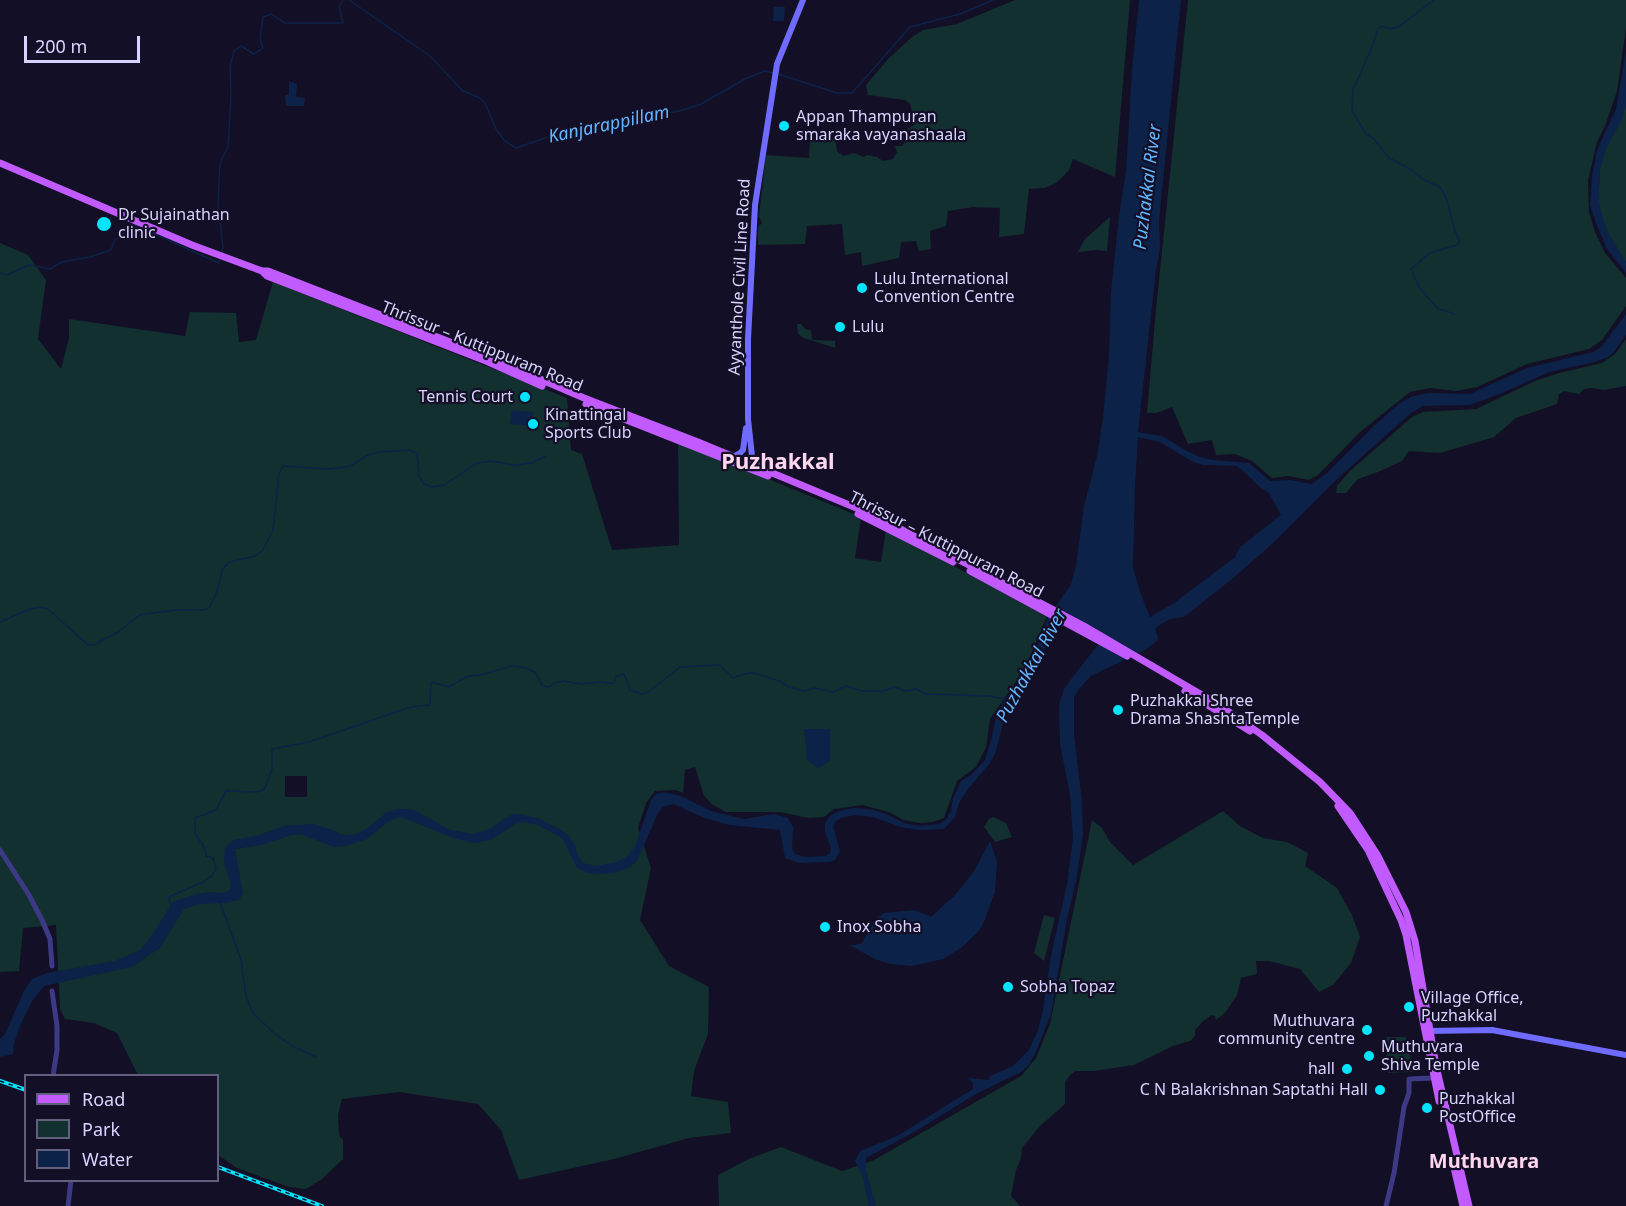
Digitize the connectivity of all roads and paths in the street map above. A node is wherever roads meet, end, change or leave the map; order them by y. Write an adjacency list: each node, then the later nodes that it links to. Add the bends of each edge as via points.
1 (803, 0): 4 (main road, Ayyanthole Civil Line Road, via 777,64 755,205)
2 (0, 163): 3 (main road, Thrissur – Kuttippuram Road)
3 (262, 271): 5 (main road, Thrissur – Kuttippuram Road, via 491,358); 7 (main road, Thrissur – Kuttippuram Road)
4 (748, 419): 5 (main road, Ayyanthole Civil Line Road, via 744,446); 6 (main road, Ayyanthole Civil Line Road, via 752,456)
5 (733, 457): 6 (main road, Thrissur – Kuttippuram Road)
6 (761, 468): 7 (main road, Thrissur – Kuttippuram Road)
7 (876, 519): 8 (main road, Thrissur – Kuttippuram Road)
8 (1067, 620): 9 (main road); 9 (main road, Thrissur – Kuttippuram Road, via 1082,632)
9 (1098, 637): 10 (main road); 10 (main road)
10 (1141, 662): 14 (main road, via 1278,752 1344,814 1368,850 1401,920); 14 (main road, via 1212,701 1265,737 1350,813 1406,912)
11 (0, 850): 12 (street, via 42,920 50,939)
12 (52, 966)
13 (52, 991): 16 (street, via 57,1026)
14 (1427, 1031): 15 (main road, via 1492,1030); 17 (main road); 22 (main road)
15 (1626, 1055)
16 (53, 1074)
17 (1433, 1078): 20 (street, via 1409,1079); 21 (main road)
18 (71, 1182): 19 (street)
19 (68, 1206)
20 (1386, 1206)
21 (1463, 1206)
22 (1469, 1206)

